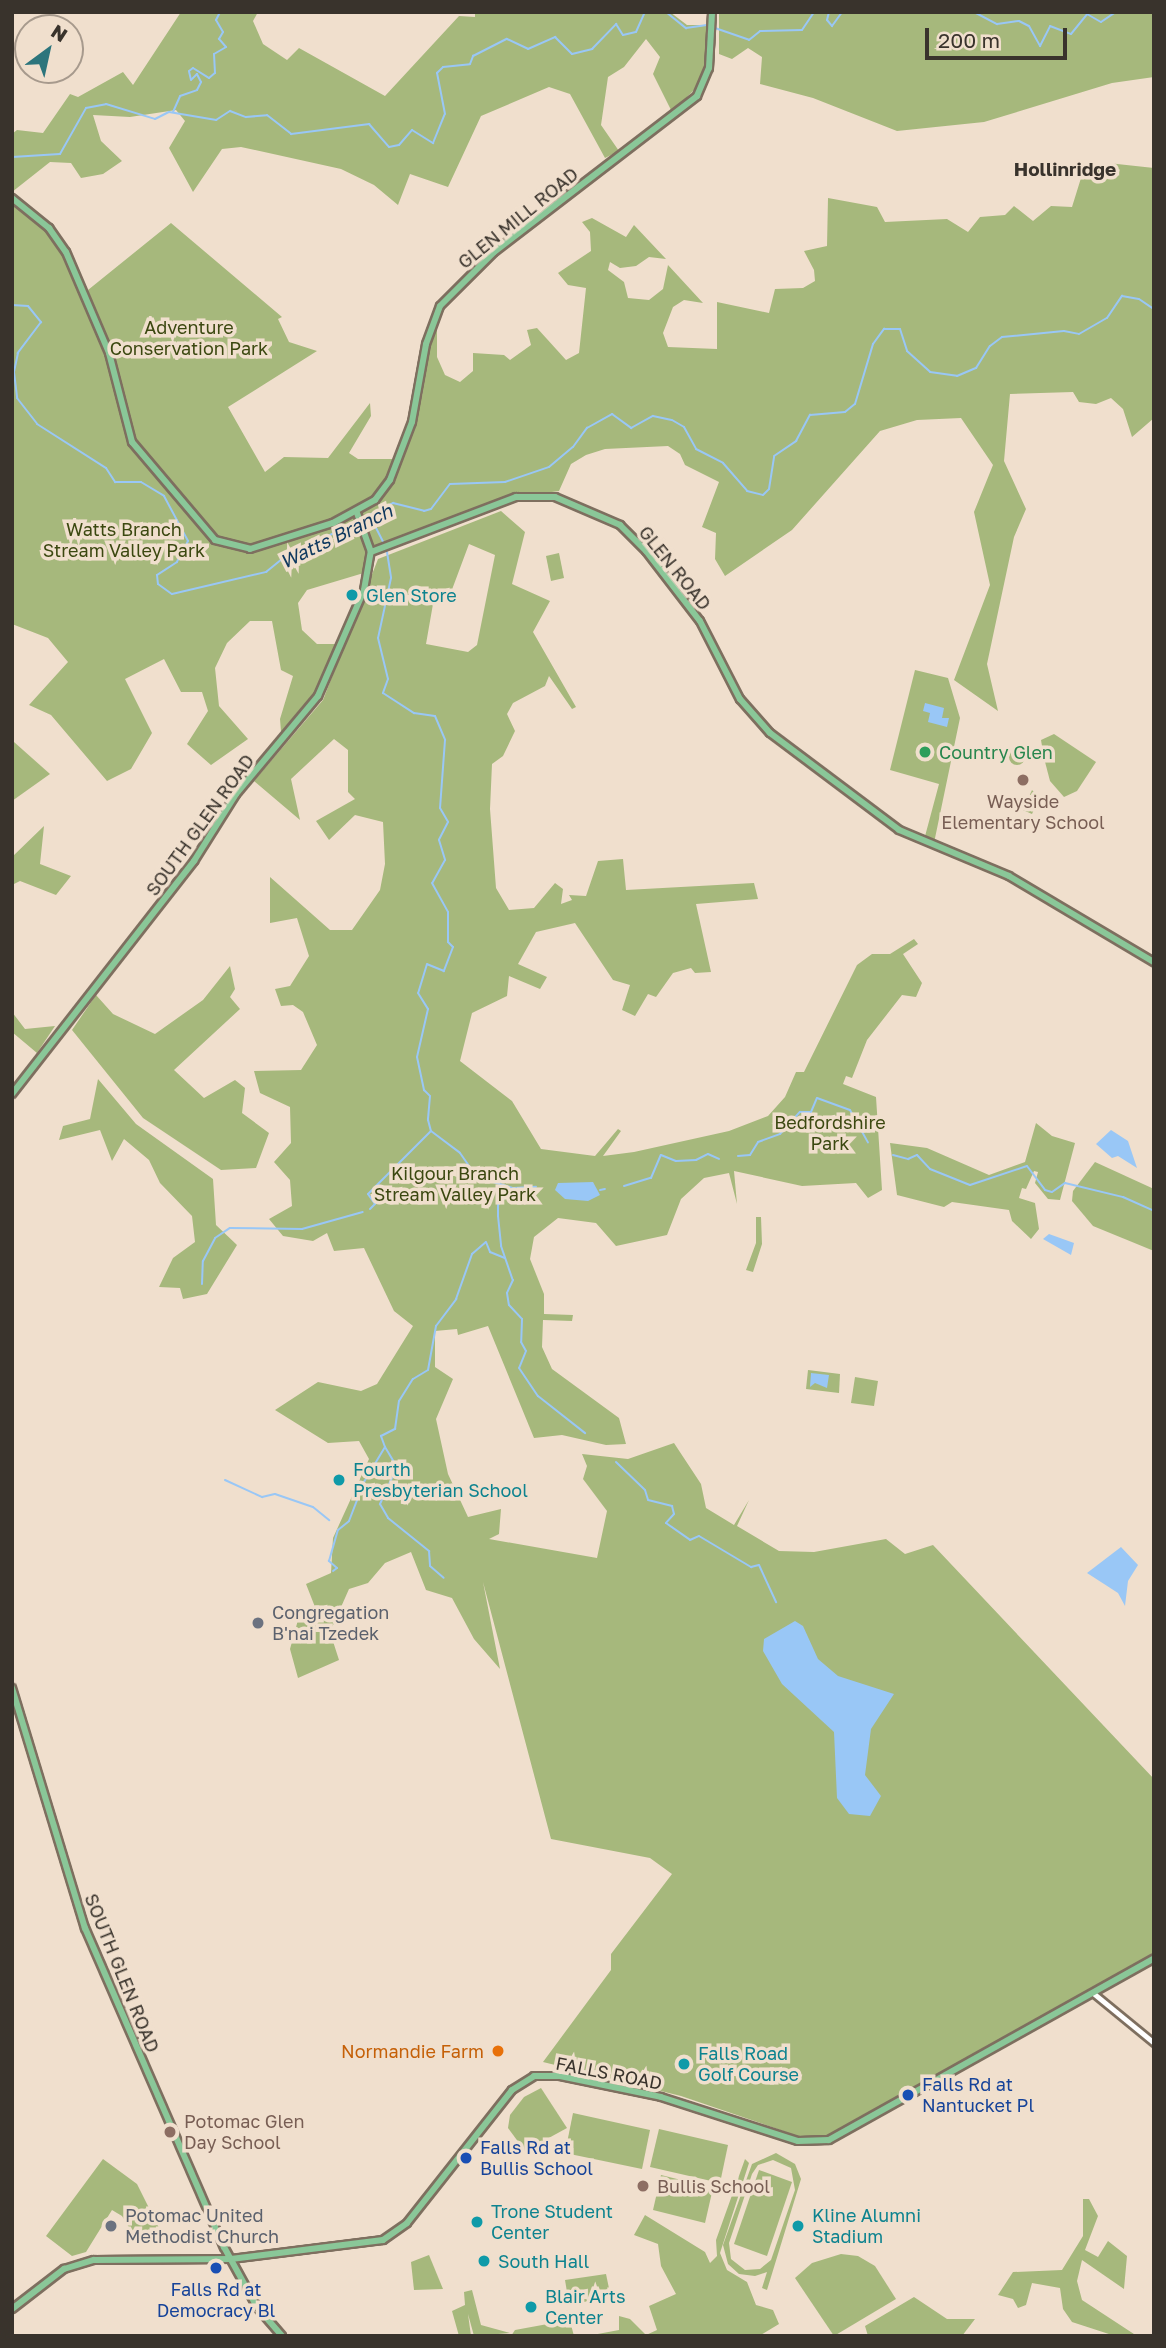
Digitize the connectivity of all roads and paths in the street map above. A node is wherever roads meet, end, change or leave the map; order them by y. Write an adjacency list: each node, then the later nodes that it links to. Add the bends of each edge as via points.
1 (712, 12): 3 (main road, GLEN MILL ROAD, via 709,68 697,96 494,252 440,306 425,344 412,422 390,480)
2 (12, 198): 3 (main road, via 49,228 66,252 109,353 132,442 215,540 250,549)
3 (358, 516): 4 (main road)
4 (371, 552): 5 (main road, GLEN ROAD, via 439,530 516,496 555,496 620,525 700,621 740,699 769,733 899,830 1009,876); 6 (main road, SOUTH GLEN ROAD, via 363,590 318,696 236,794 194,861)
5 (1154, 962)
6 (12, 1094)
7 (12, 1688): 11 (main road, SOUTH GLEN ROAD, via 85,1928)
8 (1154, 1958): 9 (main road, FALLS ROAD)
9 (1093, 1993): 10 (street); 11 (main road, FALLS ROAD, via 851,2132 818,2142 775,2135 662,2097 560,2076 534,2076 512,2090 398,2232 370,2243)
10 (1154, 2043)
11 (231, 2259): 12 (main road, FALLS ROAD, via 88,2262 53,2276); 13 (main road, SOUTH GLEN ROAD, via 257,2307)
12 (12, 2309)
13 (282, 2336)

